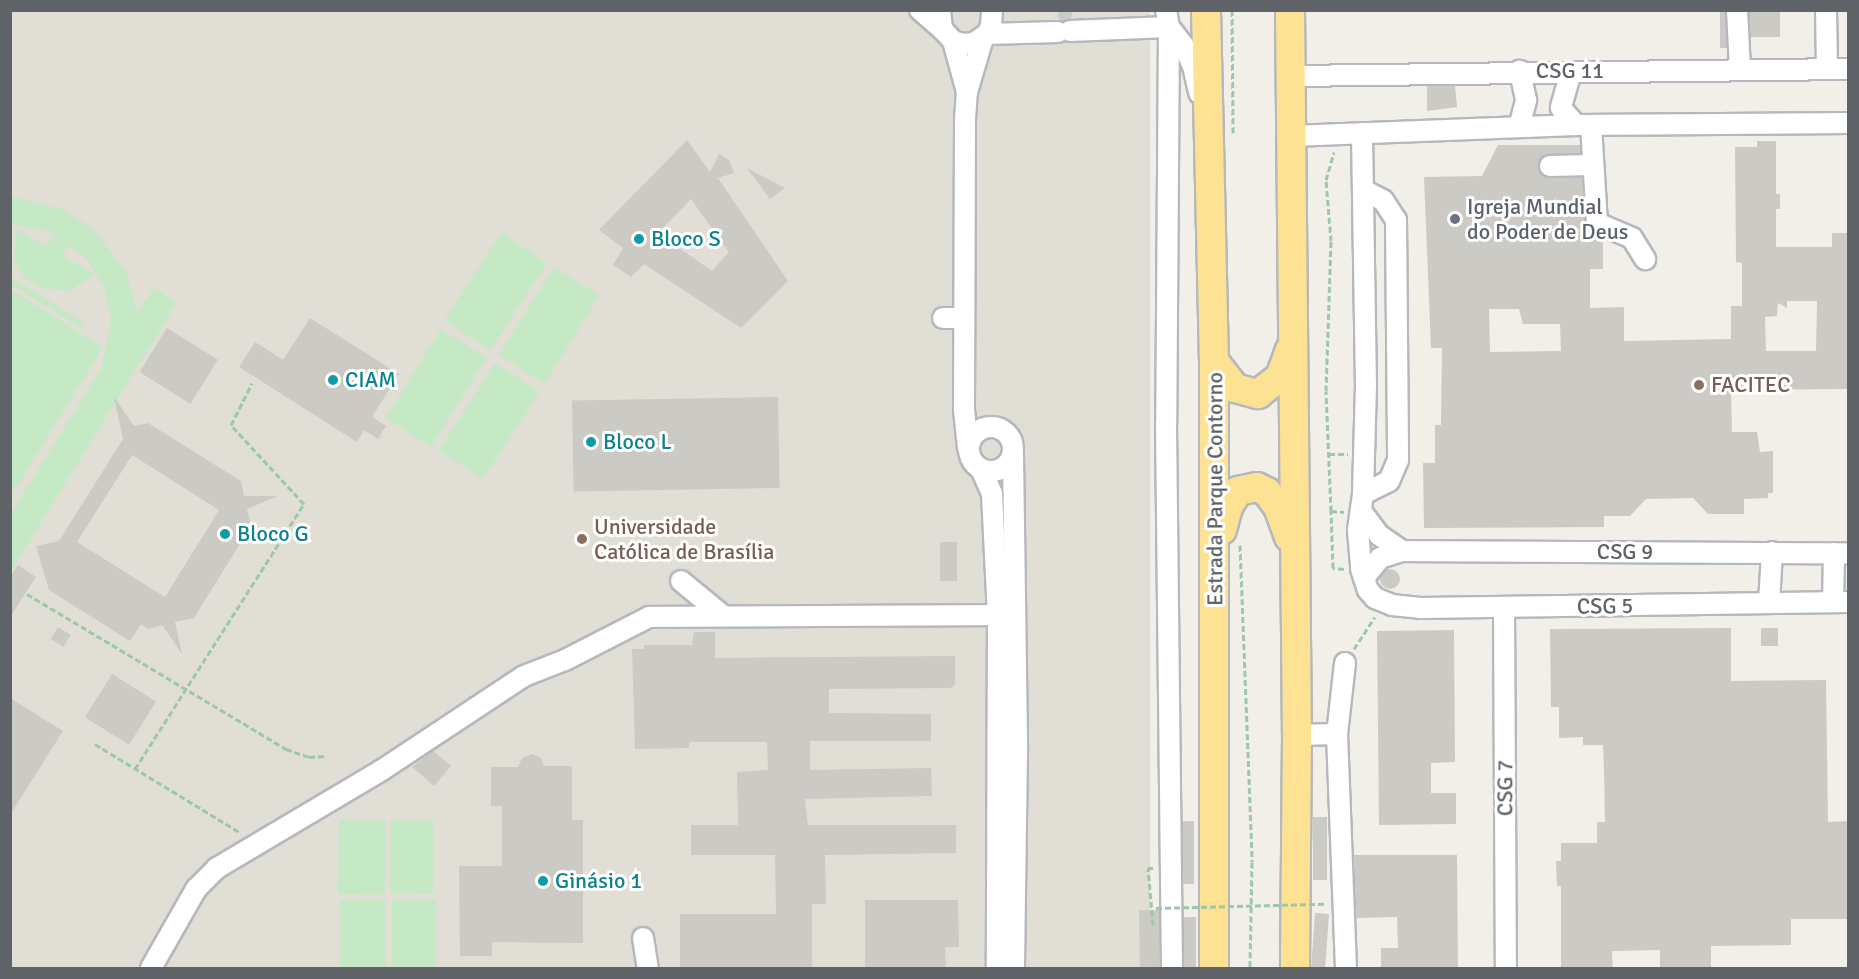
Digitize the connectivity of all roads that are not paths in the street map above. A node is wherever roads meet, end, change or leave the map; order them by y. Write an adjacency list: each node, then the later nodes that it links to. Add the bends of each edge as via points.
1 (920, 10): 8 (street)
2 (992, 10): 9 (street, via 992,26)
3 (1206, 10): 20 (highway, Estrada Parque Contorno)
4 (1290, 10): 15 (highway)
5 (1737, 10): 12 (street)
6 (1826, 10): 10 (street)
7 (1167, 19): 9 (street, via 1064,32); 20 (street, via 1193,66); 59 (street, via 1166,424)
8 (945, 27): 9 (street, via 974,43); 16 (street)
9 (985, 36): 16 (street)
10 (1827, 69): 11 (street, CSG 11); 12 (street, CSG 11)
11 (1848, 69)
12 (1740, 70): 14 (street, CSG 11)
13 (1520, 71): 14 (street, CSG 11); 15 (street, CSG 11); 19 (street, via 1526,100)
14 (1570, 72): 18 (street, via 1561,108)
15 (1291, 76): 22 (highway)
16 (967, 92): 28 (street)
17 (1848, 123): 18 (street)
18 (1584, 125): 19 (street); 23 (street)
19 (1519, 127): 21 (street)
20 (1207, 128): 30 (highway, Estrada Parque Contorno)
21 (1355, 134): 22 (street); 25 (street)
22 (1291, 136): 29 (highway)
23 (1593, 165): 24 (street); 26 (street, via 1597,223 1632,238)
24 (1550, 166)
25 (1363, 190): 31 (street); 32 (street, via 1383,200 1396,220)
26 (1645, 259)
27 (943, 318): 28 (street)
28 (964, 318): 33 (street)
29 (1292, 344): 30 (highway, via 1280,376 1258,394 1235,388); 39 (highway)
30 (1214, 361): 42 (highway, Estrada Parque Contorno)
31 (1366, 385): 32 (street); 38 (street)
32 (1397, 385): 38 (street, via 1396,471)
33 (964, 388): 34 (street); 35 (street)
34 (993, 426): 35 (street, via 980,428 971,436); 36 (street, via 1005,431 1012,442)
35 (968, 448): 37 (street, via 971,460)
36 (1013, 455): 37 (street, via 1006,466 994,471); 58 (street, via 1017,751)
37 (981, 469): 50 (street, via 992,494)
38 (1362, 508): 40 (street, via 1379,535); 45 (street)
39 (1294, 550): 42 (highway, via 1278,507 1267,492 1257,487 1238,491 1228,507); 53 (highway)
40 (1402, 551): 41 (street, CSG 9); 45 (street, CSG 9, via 1380,558)
41 (1772, 552): 43 (street, CSG 9); 47 (street)
42 (1215, 553): 60 (highway, Estrada Parque Contorno)
43 (1841, 553): 46 (street)
44 (681, 580): 49 (street)
45 (1371, 590): 48 (street, CSG 5, via 1420,608)
46 (1841, 602): 47 (street, CSG 5)
47 (1769, 603): 48 (street, CSG 5)
48 (1504, 608): 63 (street, CSG 7)
49 (721, 614): 50 (street); 55 (street, via 649,617 565,660 524,676 382,770 256,841 217,867 195,889)
50 (998, 615): 57 (street)
51 (1345, 663): 52 (street)
52 (1337, 734): 53 (street); 62 (street)
53 (1297, 735): 61 (highway)
54 (643, 938): 56 (street)
55 (151, 969)
56 (648, 969)
57 (997, 969)
58 (1014, 969)
59 (1172, 969)
60 (1214, 969)
61 (1295, 969)
62 (1346, 969)
63 (1506, 969)

